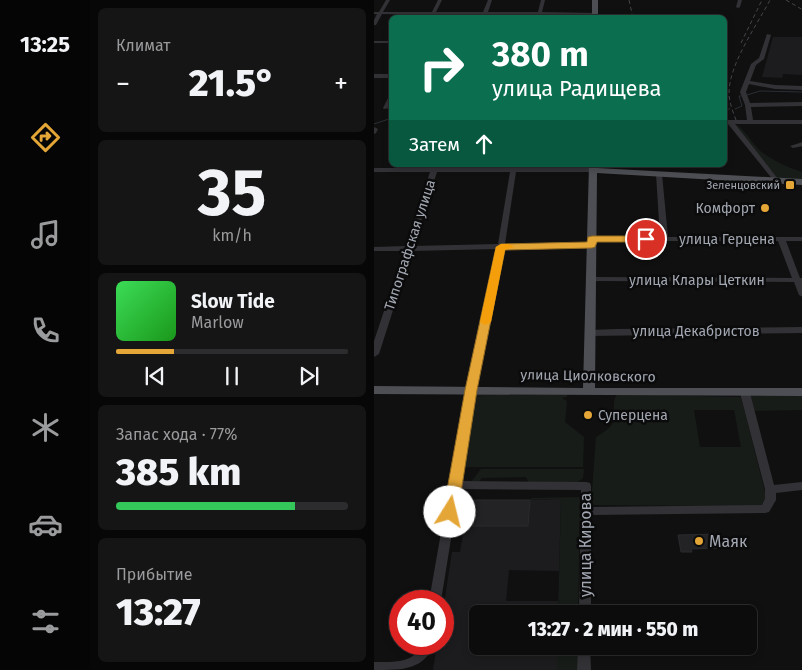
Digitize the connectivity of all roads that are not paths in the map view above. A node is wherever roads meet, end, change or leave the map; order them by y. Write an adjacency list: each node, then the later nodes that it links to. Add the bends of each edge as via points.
1 (388, 0): 9 (street)
2 (440, 0): 10 (street)
3 (490, 0): 11 (street)
4 (543, 0): 12 (street)
5 (595, 0): 13 (main road)
6 (740, 0): 7 (street)
7 (738, 7)
8 (374, 13): 9 (street)
9 (380, 13): 10 (street); 14 (street)
10 (432, 15)
11 (485, 15)
12 (540, 15)
13 (595, 15)
14 (374, 24)
15 (770, 35): 20 (street)
16 (374, 42): 17 (street)
17 (389, 42)
18 (374, 76): 19 (street)
19 (389, 76)
20 (747, 82): 21 (street); 24 (street, via 743,92)
21 (802, 88)
22 (389, 102): 25 (street)
23 (802, 104): 24 (street)
24 (748, 105): 27 (street)
25 (386, 108)
26 (727, 122): 27 (street); 36 (street)
27 (750, 122): 28 (street)
28 (802, 122)
29 (802, 144): 30 (street)
30 (792, 146)
31 (436, 167): 32 (street); 34 (street); 43 (street, Типографская улица)
32 (514, 167): 33 (street); 42 (street)
33 (593, 168): 35 (main road); 41 (main road)
34 (374, 170)
35 (658, 174): 36 (main road); 39 (street)
36 (776, 180): 37 (main road)
37 (802, 182)
38 (802, 238): 40 (street, улица Герцена)
39 (664, 239): 40 (street, улица Герцена); 41 (street, улица Герцена)
40 (781, 239): 46 (street)
41 (592, 242): 42 (street, улица Герцена); 45 (main road)
42 (501, 247): 43 (street, улица Герцена); 52 (street)
43 (409, 248): 44 (street, улица Герцена); 50 (street, Типографская улица)
44 (374, 249)
45 (591, 279): 46 (street, улица Клары Цеткин); 49 (main road)
46 (799, 280): 47 (street)
47 (802, 296)
48 (802, 330): 49 (street, улица Декабристов)
49 (590, 333): 53 (main road)
50 (374, 354)
51 (374, 390): 52 (main road, улица Циолковского)
52 (471, 390): 53 (main road, улица Циолковского); 56 (street)
53 (589, 390): 55 (main road, улица Циолковского)
54 (802, 392): 55 (main road, улица Циолковского)
55 (745, 393): 58 (street)
56 (455, 485): 59 (street, улица Кирова, via 586,486); 60 (street)
57 (802, 486): 58 (street)
58 (770, 490): 59 (street, via 771,500 764,509)
59 (586, 510): 61 (street, улица Кирова)
60 (438, 590)
61 (585, 605)
62 (423, 655): 64 (street, via 407,668)
63 (584, 655): 65 (street)
64 (374, 668)
65 (584, 670)

